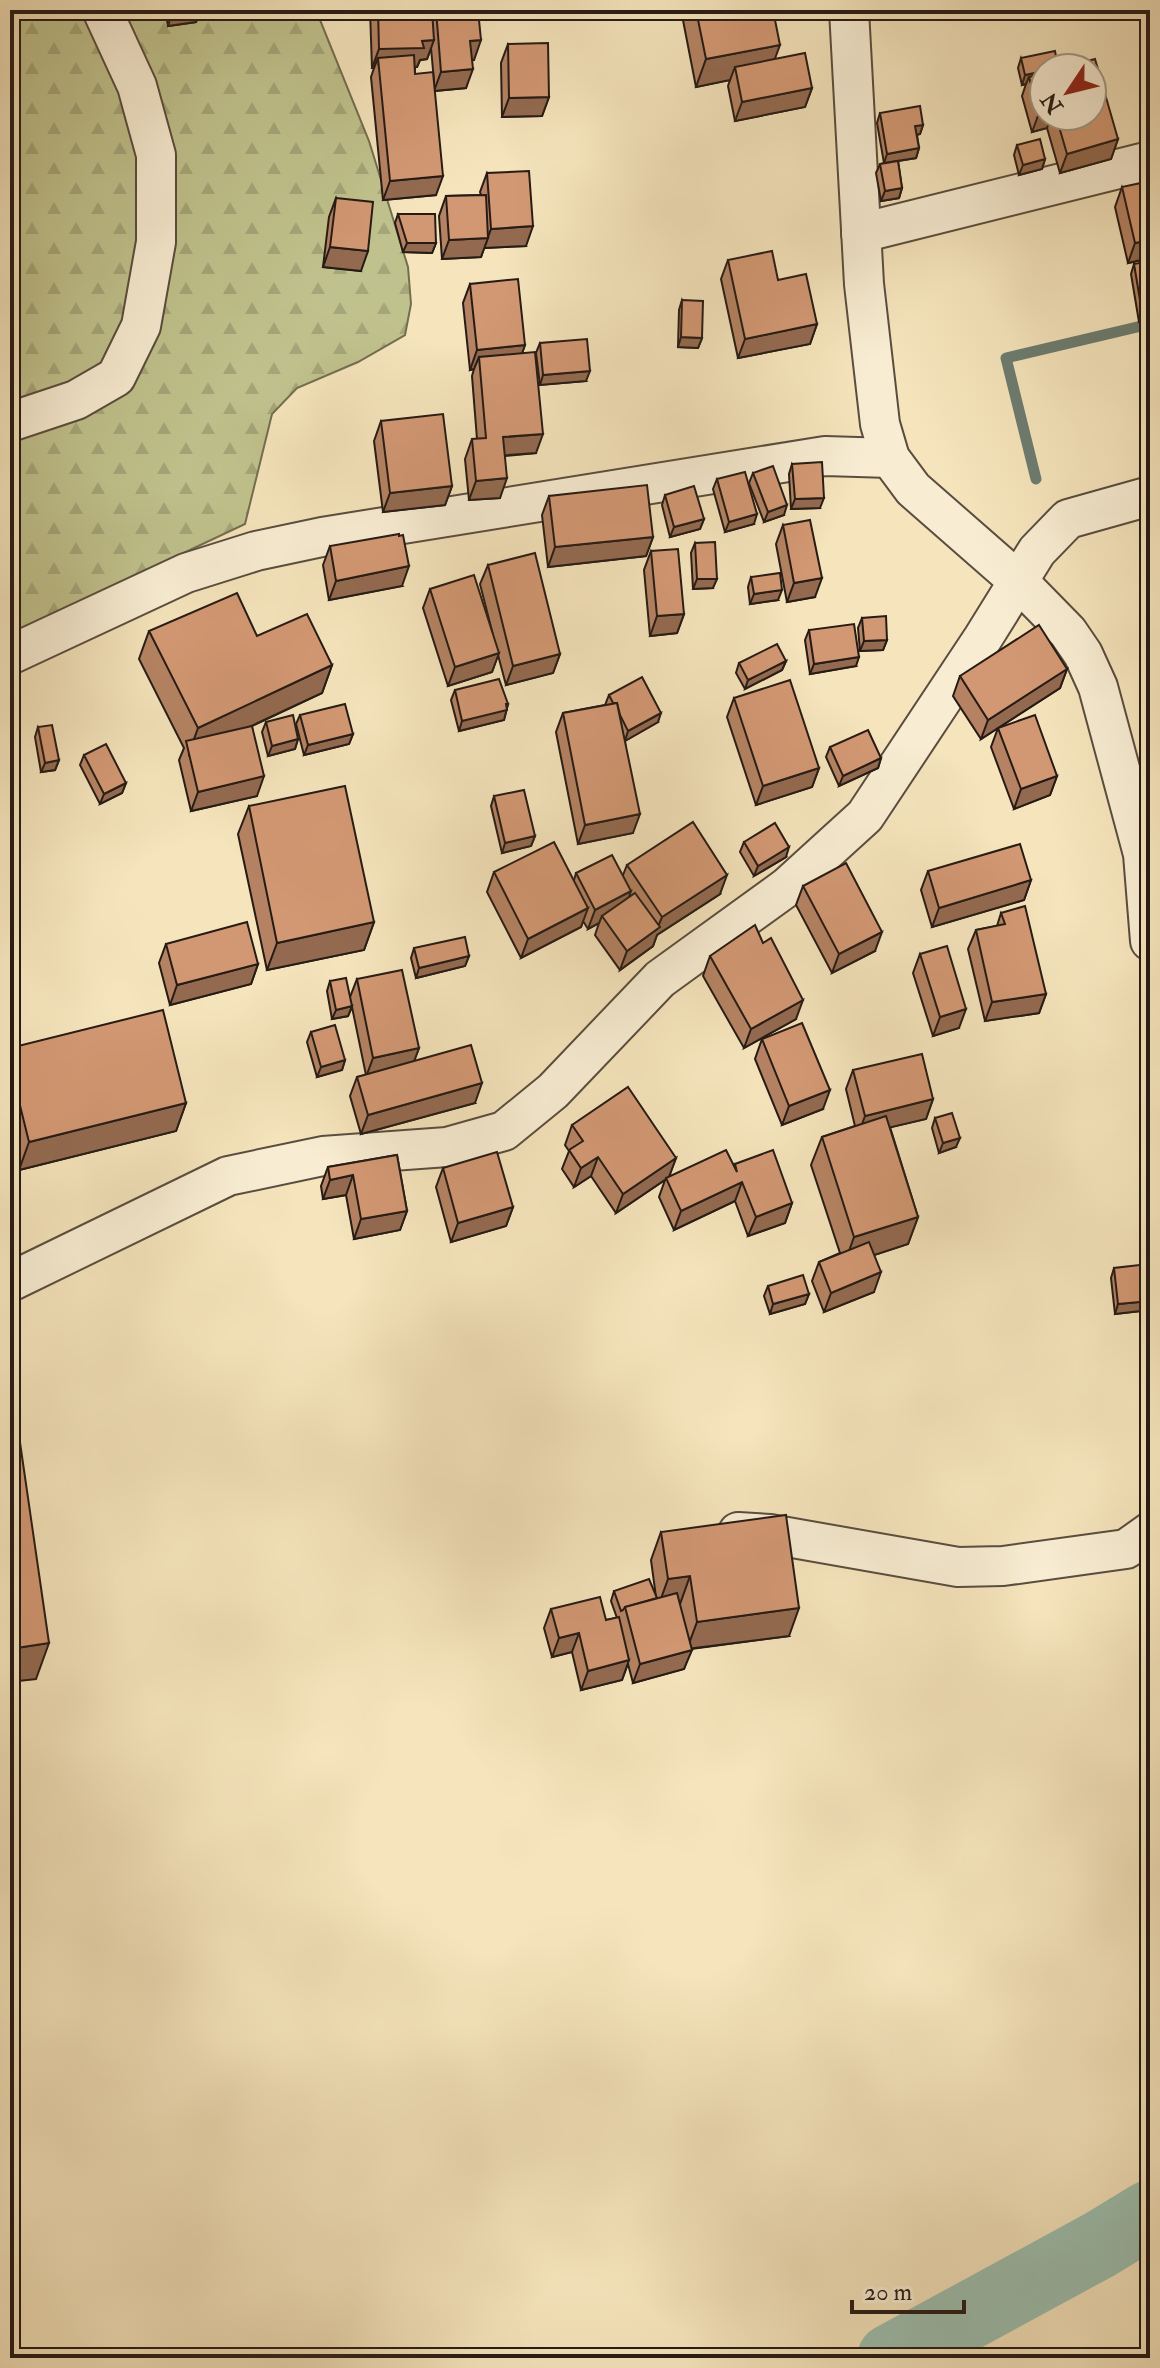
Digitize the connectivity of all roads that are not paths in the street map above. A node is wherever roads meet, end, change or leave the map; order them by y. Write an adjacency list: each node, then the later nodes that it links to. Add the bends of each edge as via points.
1 (102, 10): 5 (street, via 137,86 156,155 156,242 141,326 116,377 76,400)
2 (849, 10): 4 (street)
3 (1150, 161): 4 (street)
4 (861, 233): 6 (street, via 880,424)
5 (10, 422)
6 (890, 458): 8 (street, via 913,489); 9 (street, via 825,456 256,551 186,573)
7 (1150, 496): 8 (street, via 1068,519 1037,551)
8 (1018, 581): 10 (street, via 1083,654 1098,687); 12 (street, via 865,816 787,887 660,979 553,1091 504,1131 447,1147 323,1156 228,1176)
9 (10, 655)
10 (1146, 854): 11 (street)
11 (1150, 941)
12 (10, 1282)
13 (700, 1529): 14 (street, via 770,1534 958,1567 1126,1549)
14 (1150, 1532)

